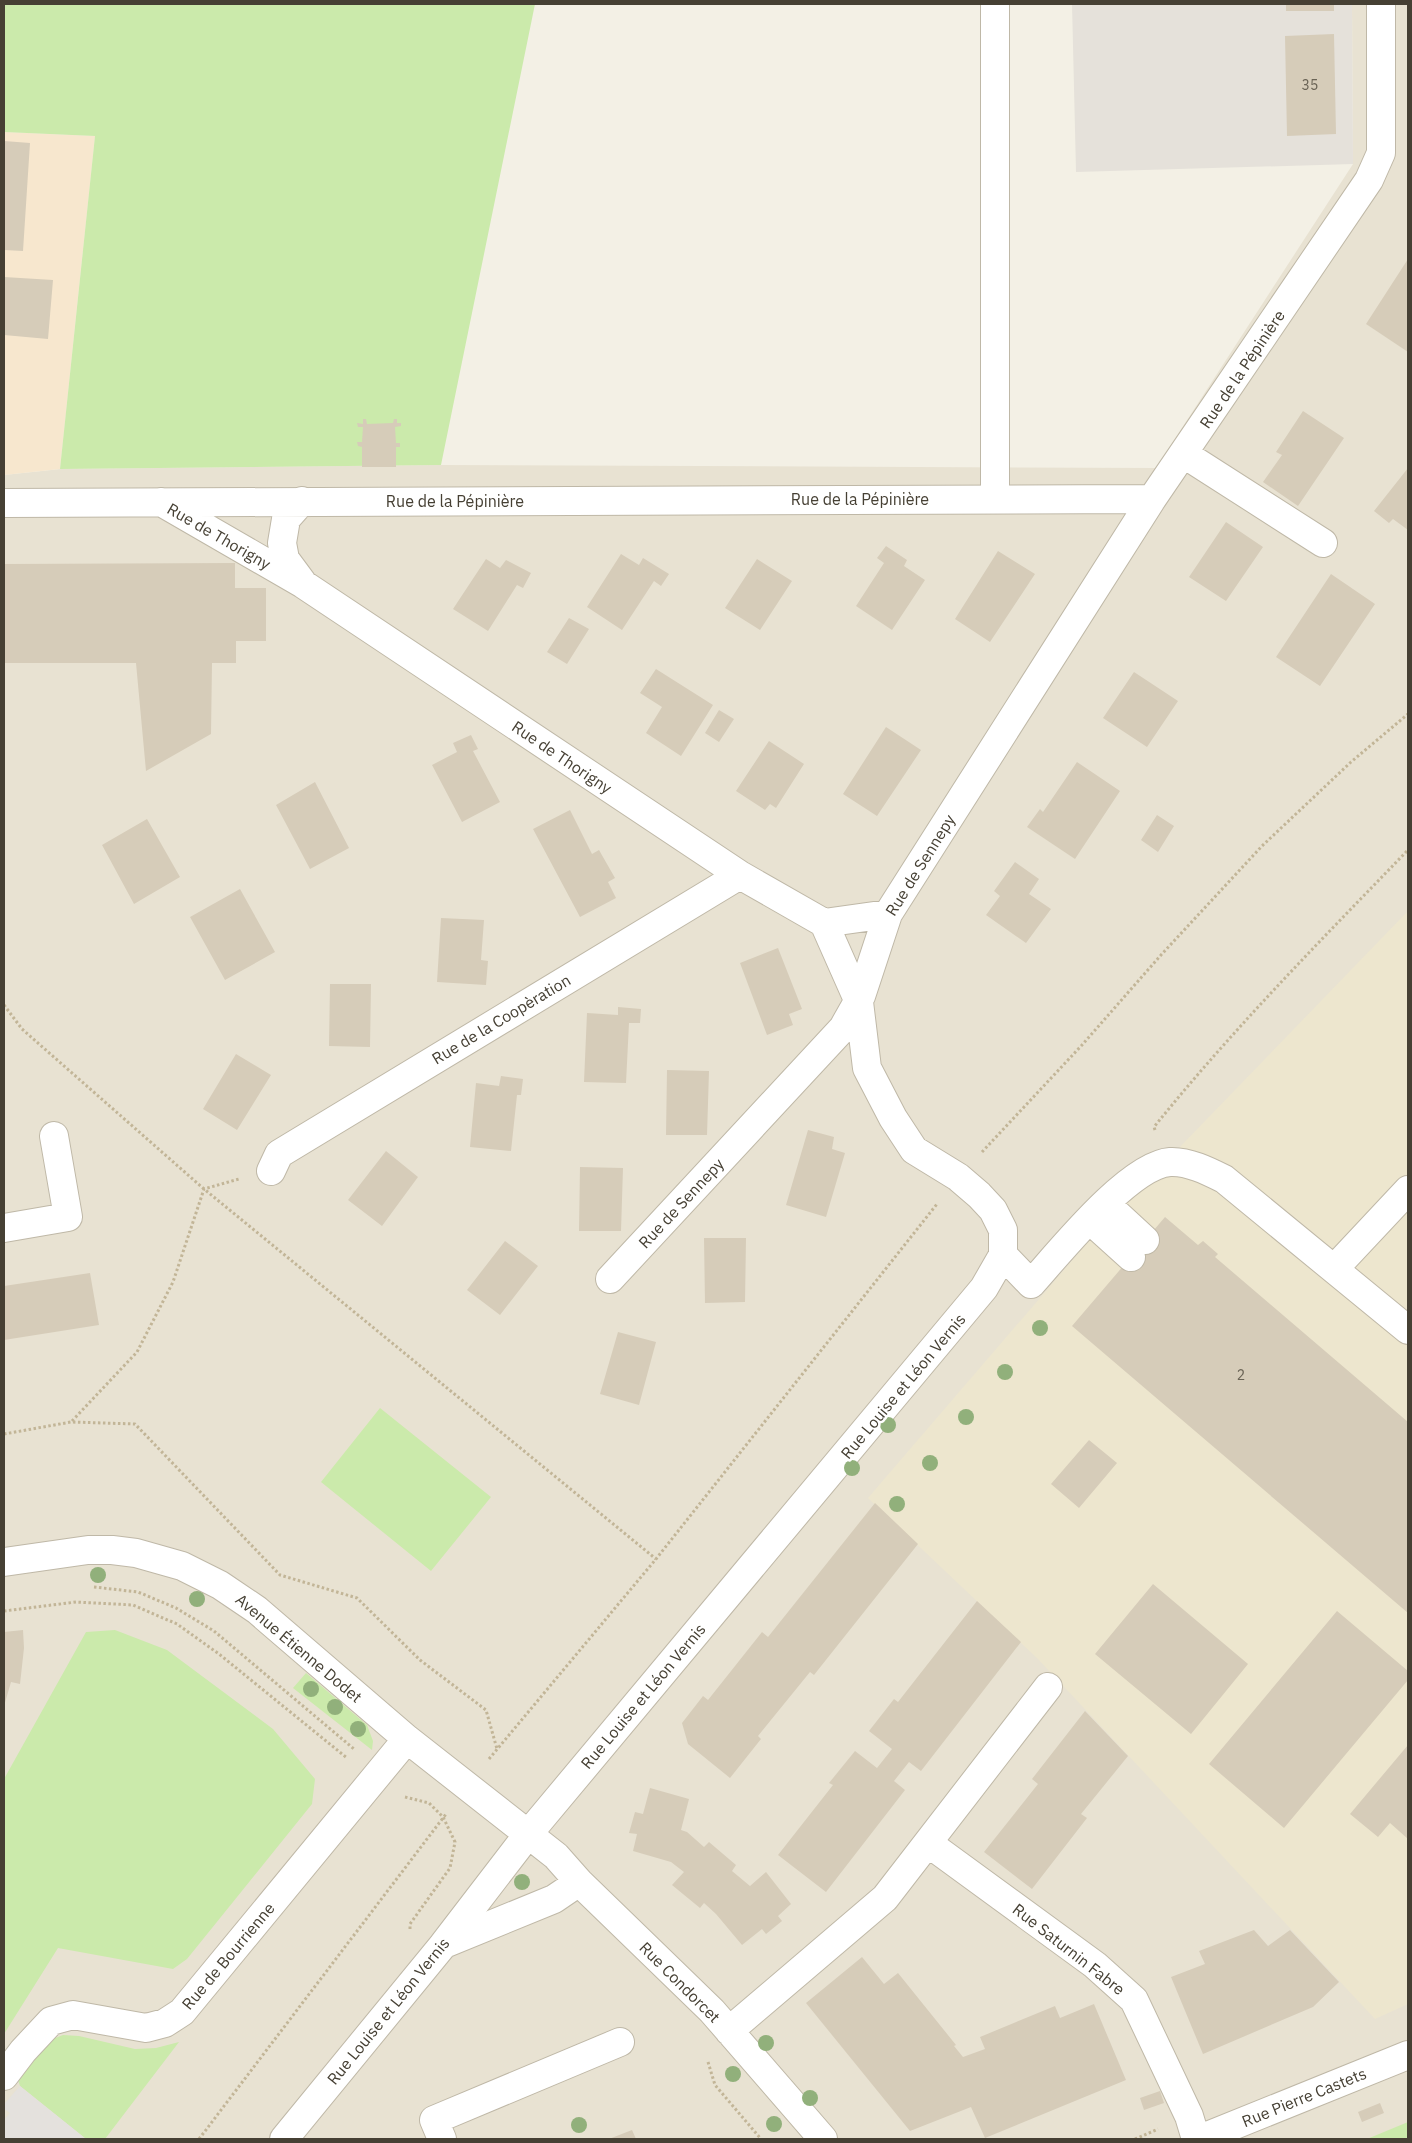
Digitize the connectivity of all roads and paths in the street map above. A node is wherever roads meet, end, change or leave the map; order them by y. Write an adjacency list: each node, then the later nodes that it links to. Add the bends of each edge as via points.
1 (995, 4): 4 (street)
2 (1381, 4): 3 (street, Rue de la Pépinière, via 1381,153 1369,180)
3 (1184, 454): 5 (street, Rue de la Pépinière); 9 (street)
4 (995, 499): 5 (street, Rue de la Pépinière); 6 (street, Rue de la Pépinière)
5 (1152, 499): 14 (street, Rue de Sennepy)
6 (302, 501): 7 (street, Rue de la Pépinière); 10 (street, Rue de Thorigny, via 286,520 282,543 285,559)
7 (161, 502): 8 (street, Rue de la Pépinière); 10 (street, Rue de Thorigny)
8 (4, 503)
9 (1323, 543)
10 (303, 584): 13 (street, Rue de Thorigny)
11 (1408, 714): 21 (path, via 1351,762 1262,846)
12 (1408, 850): 19 (path, via 1245,1020 1154,1127)
13 (740, 876): 15 (street, Rue de Thorigny); 20 (street, Rue de la Coopèration, via 279,1154)
14 (888, 914): 15 (street); 16 (street, Rue de Sennepy)
15 (824, 923): 16 (street)
16 (859, 1002): 21 (street, via 867,1068 893,1118 914,1150); 29 (street, Rue de Sennepy, via 843,1028 812,1063)
17 (4, 1005): 22 (path, via 22,1029)
18 (54, 1136): 25 (street, via 68,1217)
19 (1170, 1162): 24 (street, via 1149,1168 1131,1180); 28 (street, via 1202,1168 1224,1179)
20 (271, 1171)
21 (958, 1177): 27 (street, via 993,1210 1003,1230); 33 (path)
22 (204, 1189): 31 (path, via 173,1282 138,1352); 33 (path)
23 (1408, 1190): 28 (street)
24 (1098, 1212): 26 (street); 27 (street, via 1031,1284)
25 (4, 1228)
26 (1138, 1248)
27 (1003, 1255): 43 (street, Rue Louise et Léon Vernis, via 984,1288)
28 (1334, 1269): 30 (street)
29 (610, 1279)
30 (1408, 1330)
31 (71, 1422): 32 (path); 39 (path, via 135,1424 280,1575 357,1598 420,1660 486,1710)
32 (4, 1434)
33 (656, 1559): 39 (path)
34 (4, 1562): 38 (street, Avenue Étienne Dodet, via 88,1550 112,1550 182,1566 220,1585 257,1610)
35 (93, 1587): 40 (path, via 138,1592 176,1608 214,1631)
36 (4, 1611): 40 (path, via 76,1602 133,1605 177,1624)
37 (1048, 1687): 44 (street)
38 (407, 1739): 40 (street, Rue de Bourrienne); 41 (street, Avenue Étienne Dodet)
39 (497, 1749): 41 (path)
40 (376, 1775): 42 (path, via 395,1794 428,1804); 52 (street, Rue de Bourrienne, via 182,2012 165,2023 146,2028 73,2015 51,2021)
41 (468, 1787): 42 (path); 43 (street, Avenue Étienne Dodet)
42 (444, 1817): 47 (path, via 455,1842 450,1868 410,1924 409,1948 413,1961); 53 (path)
43 (529, 1833): 45 (street, Rue Condorcet); 46 (street, Rue Louise et Léon Vernis)
44 (928, 1843): 48 (street, via 885,1898); 58 (street, Rue Saturnin Fabre, via 1095,1966 1134,2000 1189,2116)
45 (579, 1882): 46 (street, via 554,1899); 48 (street, Rue Condorcet)
46 (443, 1945): 47 (street, Rue Louise et Léon Vernis)
47 (423, 1969): 54 (street, Rue Louise et Léon Vernis)
48 (729, 2031): 57 (street, Rue Condorcet)
49 (620, 2042): 55 (street, via 434,2120)
50 (1408, 2055): 59 (street, Rue Pierre Castets)
51 (706, 2058): 56 (path, via 715,2085)
52 (4, 2076)
53 (199, 2139)
54 (284, 2139)
55 (442, 2139)
56 (761, 2139)
57 (822, 2139)
58 (1196, 2139)
59 (1200, 2139)

